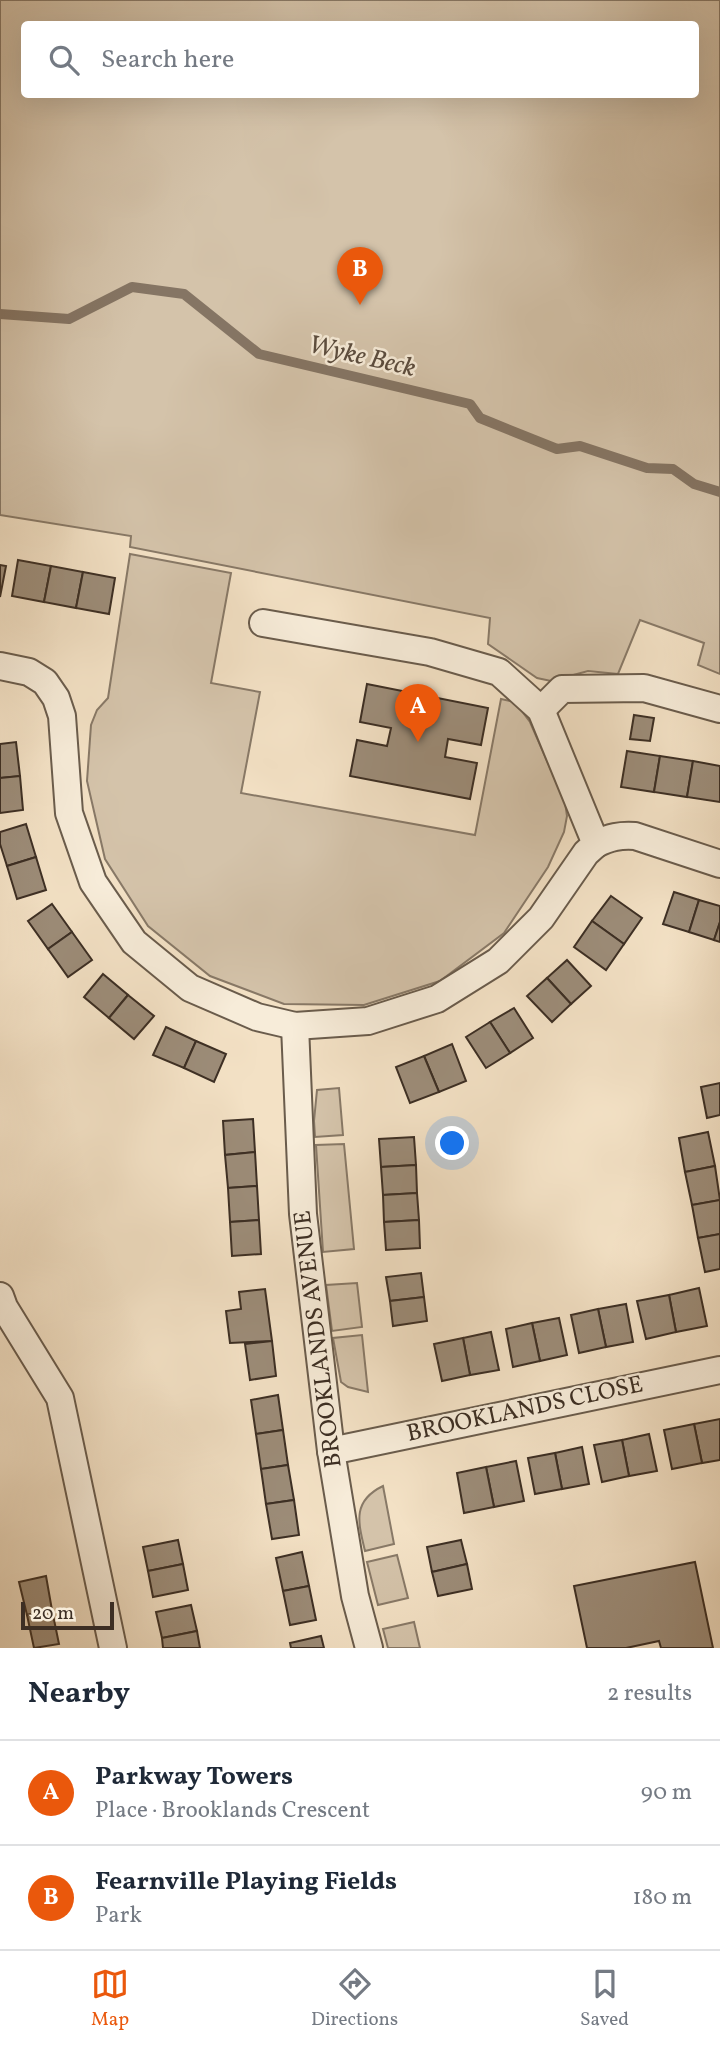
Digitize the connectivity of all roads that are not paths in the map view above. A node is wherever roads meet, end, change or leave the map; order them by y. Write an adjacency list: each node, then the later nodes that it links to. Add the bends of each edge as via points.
1 (263, 623): 4 (street, via 430,652 499,672)
2 (5, 666): 7 (street, via 45,682 56,698 62,716 69,813 93,882 134,942 190,988 257,1017)
3 (720, 709): 4 (street, via 644,688 562,689)
4 (541, 710): 5 (street)
5 (596, 844): 6 (street, via 608,837 635,836); 7 (street, via 541,918 498,961 436,999 368,1021)
6 (720, 864)
7 (295, 1026): 10 (street, BROOKLANDS AVENUE, via 303,1214)
8 (0, 1296): 11 (street, via 60,1398)
9 (720, 1370): 10 (street, BROOKLANDS CLOSE)
10 (331, 1451): 12 (street, BROOKLANDS AVENUE, via 355,1596)
11 (113, 1648)
12 (369, 1648)

